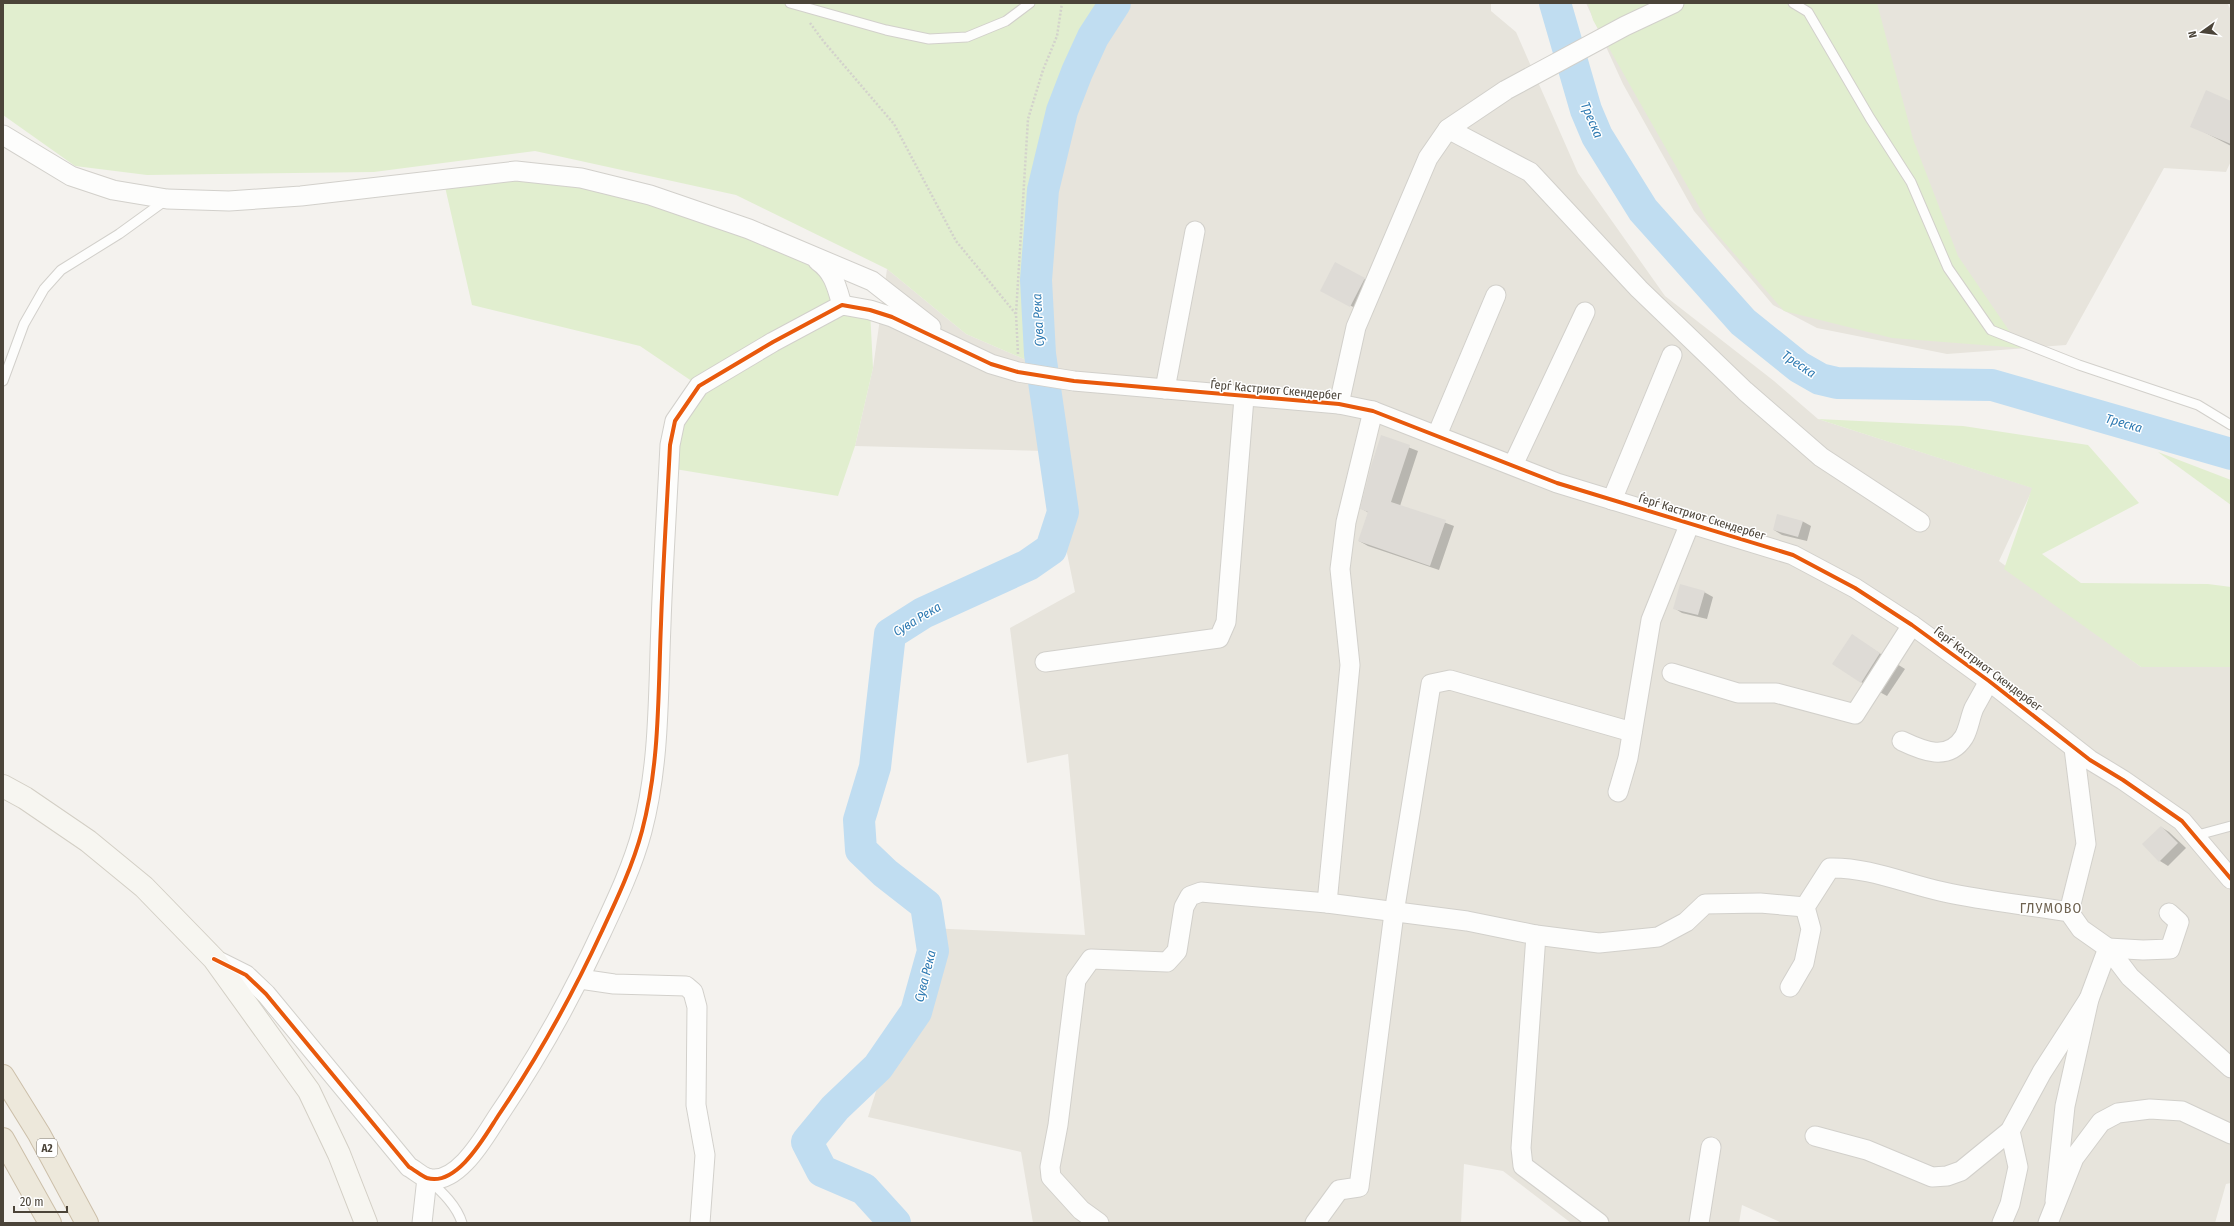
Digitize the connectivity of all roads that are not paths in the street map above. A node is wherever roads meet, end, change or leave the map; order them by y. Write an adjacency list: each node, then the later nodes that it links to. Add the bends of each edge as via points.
1 (1030, 3): 3 (lane, via 1006,21 967,37 929,39)
2 (1793, 3): 20 (lane, via 1808,12 1911,182 1948,268 1991,330 2079,365 2198,405)
3 (794, 5)
4 (1665, 5): 5 (street, via 1506,90)
5 (1448, 129): 18 (street, via 1428,158 1356,327); 24 (street, via 1530,172 1639,289 1745,391 1821,457)
6 (3, 135): 7 (street, via 71,176 113,190)
7 (167, 199): 9 (street, via 229,201 301,196 516,171 581,178 650,195 749,229); 15 (lane, via 119,234 61,270 44,289 24,324)
8 (1195, 231): 16 (street)
9 (812, 256): 11 (street, via 828,267 836,282); 13 (street, via 872,281)
10 (1496, 295): 21 (street)
11 (842, 305): 13 (street, via 878,312); 46 (street, via 699,386 675,421 670,445 660,689 653,774 642,832 616,901)
12 (1585, 312): 22 (street)
13 (954, 345): 16 (street, Ѓерѓ Кастриот Скендербег, via 991,364 1018,372 1074,381)
14 (1672, 355): 23 (street)
15 (3, 381)
16 (1166, 389): 17 (street, Ѓерѓ Кастриот Скендербег)
17 (1244, 398): 18 (street, Ѓерѓ Кастриот Скендербег); 27 (street, via 1226,622 1219,638)
18 (1339, 404): 19 (street, Ѓерѓ Кастриот Скендербег)
19 (1373, 411): 21 (street, Ѓерѓ Кастриот Скендербег); 38 (street, via 1346,522 1340,569 1350,666)
20 (2231, 425)
21 (1437, 435): 22 (street, Ѓерѓ Кастриот Скендербег)
22 (1513, 465): 23 (street, Ѓерѓ Кастриот Скендербег, via 1557,483)
23 (1612, 500): 25 (street, Ѓерѓ Кастриот Скендербег)
24 (1920, 522)
25 (1690, 523): 26 (street, Ѓерѓ Кастриот Скендербег, via 1793,555 1855,588); 30 (street, via 1651,620)
26 (1912, 625): 28 (street, via 1855,714 1776,693 1738,693); 29 (street, Ѓерѓ Кастриот Скендербег)
27 (1045, 662)
28 (1672, 673)
29 (1989, 681): 31 (street, via 1974,708 1964,736 1947,752 1936,754); 32 (street, Ѓерѓ Кастриот Скендербег)
30 (1632, 732): 34 (street, via 1628,758); 41 (street, via 1450,680 1431,684)
31 (1902, 741)
32 (2074, 748): 36 (street, Ѓерѓ Кастриот Скендербег, via 2182,822); 40 (street, via 2086,844)
33 (3, 786): 45 (main road, via 88,840 144,886)
34 (1618, 792)
35 (2231, 826): 36 (lane)
36 (2194, 836): 37 (street, Ѓерѓ Кастриот Скендербег)
37 (2231, 879)
38 (1327, 903): 41 (street); 64 (street, via 1201,892 1190,896 1186,901 1177,951 1167,962 1091,959 1076,980 1058,1126 1050,1167 1052,1177 1081,1210)
39 (1805, 907): 40 (street, via 1830,868 1841,868 1944,892); 43 (street, via 1760,903 1705,904 1686,922 1658,937 1599,943); 47 (street, via 1811,929 1804,963)
40 (2069, 912): 44 (street, via 2081,929)
41 (1394, 913): 43 (street, via 1467,921); 65 (street, via 1359,1187 1339,1190)
42 (2169, 913): 44 (street, via 2178,922 2170,949)
43 (1536, 935): 66 (street, via 1521,1148 1523,1166)
44 (2108, 948): 48 (street); 49 (street, via 2130,977)
45 (214, 959): 56 (street, via 246,975 266,994 409,1167); 60 (main road, via 309,1091 339,1154)
46 (580, 979): 56 (street, via 528,1072 474,1151 458,1169 441,1178); 63 (street, via 614,984 686,986 693,992 697,1007 696,1105 705,1155)
47 (1790, 987)
48 (2089, 999): 51 (street, via 2042,1072); 57 (street, via 2065,1106)
49 (2231, 1068)
50 (3, 1076): 59 (highway, A2, via 39,1134)
51 (2010, 1131): 53 (street, via 1961,1171 1947,1176 1932,1177 1867,1150); 68 (street, via 2018,1166 2010,1204)
52 (2231, 1134): 57 (street, via 2182,1111 2150,1109 2118,1113 2101,1122 2074,1158)
53 (1815, 1136)
54 (3, 1140): 58 (highway)
55 (1712, 1148): 67 (street)
56 (427, 1178): 61 (street); 62 (lane, via 445,1196 460,1216)
57 (2055, 1201): 69 (street)
58 (50, 1223)
59 (87, 1223)
60 (366, 1223)
61 (422, 1223)
62 (462, 1223)
63 (700, 1223)
64 (1099, 1223)
65 (1316, 1223)
66 (1599, 1223)
67 (1699, 1223)
68 (2002, 1223)
69 (2048, 1223)

